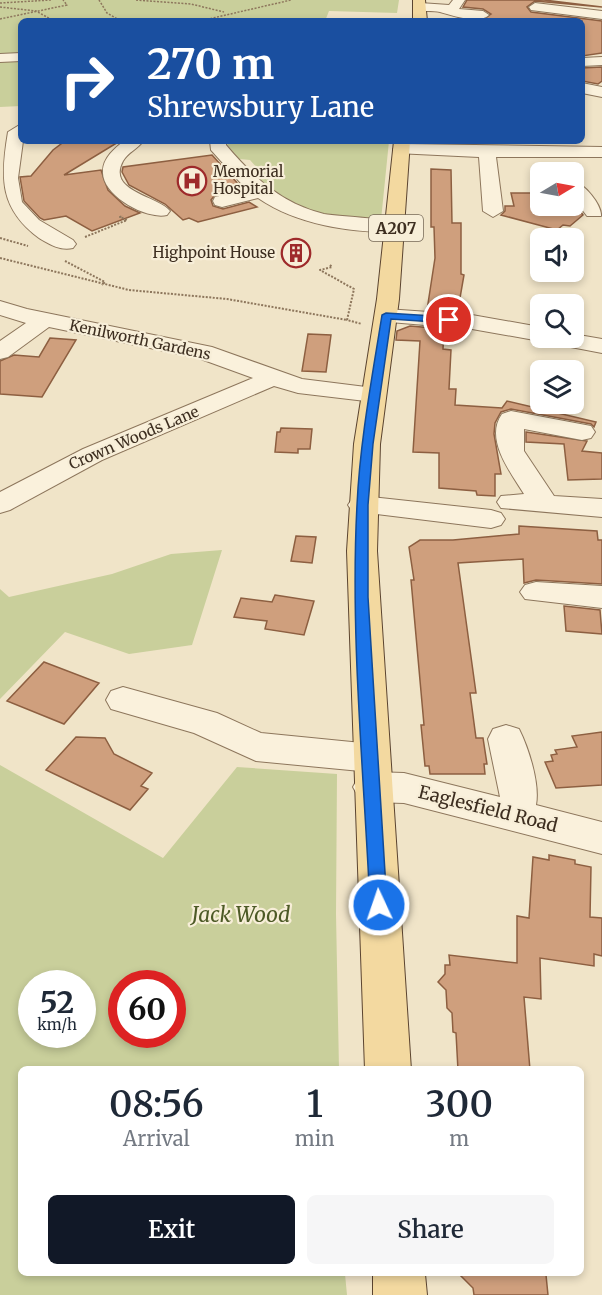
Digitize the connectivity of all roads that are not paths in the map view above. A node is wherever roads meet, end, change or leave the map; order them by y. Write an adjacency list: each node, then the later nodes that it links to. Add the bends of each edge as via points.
1 (531, 4): 4 (street, via 527,13); 6 (street, via 566,5)
2 (454, 7): 3 (street); 5 (street)
3 (420, 11)
4 (520, 13)
5 (483, 15)
6 (602, 15)
7 (18, 57): 8 (street)
8 (0, 58)
9 (602, 61): 10 (street)
10 (585, 62)
11 (585, 89): 12 (street)
12 (602, 92)
13 (18, 130): 27 (street, via 10,192 28,222)
14 (132, 144): 23 (street, via 116,158 112,174 125,196)
15 (212, 145): 20 (street)
16 (402, 145): 18 (street); 26 (main road, A207)
17 (528, 147): 18 (street); 19 (street)
18 (487, 152): 24 (street)
19 (602, 152)
20 (261, 192): 22 (street); 26 (street, via 324,221)
21 (584, 198): 25 (street)
22 (222, 201)
23 (160, 211)
24 (495, 211)
25 (599, 215)
26 (396, 227): 30 (main road, A207)
27 (62, 251)
28 (0, 308): 29 (street, Kenilworth Gardens)
29 (45, 320): 34 (street, Kenilworth Gardens); 35 (street, Kenilworth Gardens, via 204,352)
30 (377, 320): 31 (street, via 472,322); 36 (main road, A207)
31 (530, 332)
32 (584, 343): 33 (street)
33 (602, 346)
34 (0, 352)
35 (270, 378): 36 (street, Kenilworth Gardens, via 298,386); 38 (street, Crown Woods Lane)
36 (374, 395): 39 (main road, A207)
37 (582, 432): 40 (street, via 511,419 511,451)
38 (3, 499)
39 (362, 505): 40 (street, via 501,511); 46 (main road, A207, via 362,597)
40 (545, 505): 41 (street)
41 (602, 508)
42 (536, 592): 43 (street)
43 (602, 597)
44 (123, 700): 46 (street, Eaglesfield Road, via 204,722 256,747)
45 (506, 739): 47 (street, via 519,795)
46 (372, 772): 47 (street, Eaglesfield Road, via 404,788); 49 (main road, A207)
47 (515, 816): 48 (street, Eaglesfield Road)
48 (602, 838)
49 (388, 1066)
50 (399, 1276): 51 (main road)
51 (400, 1295)

